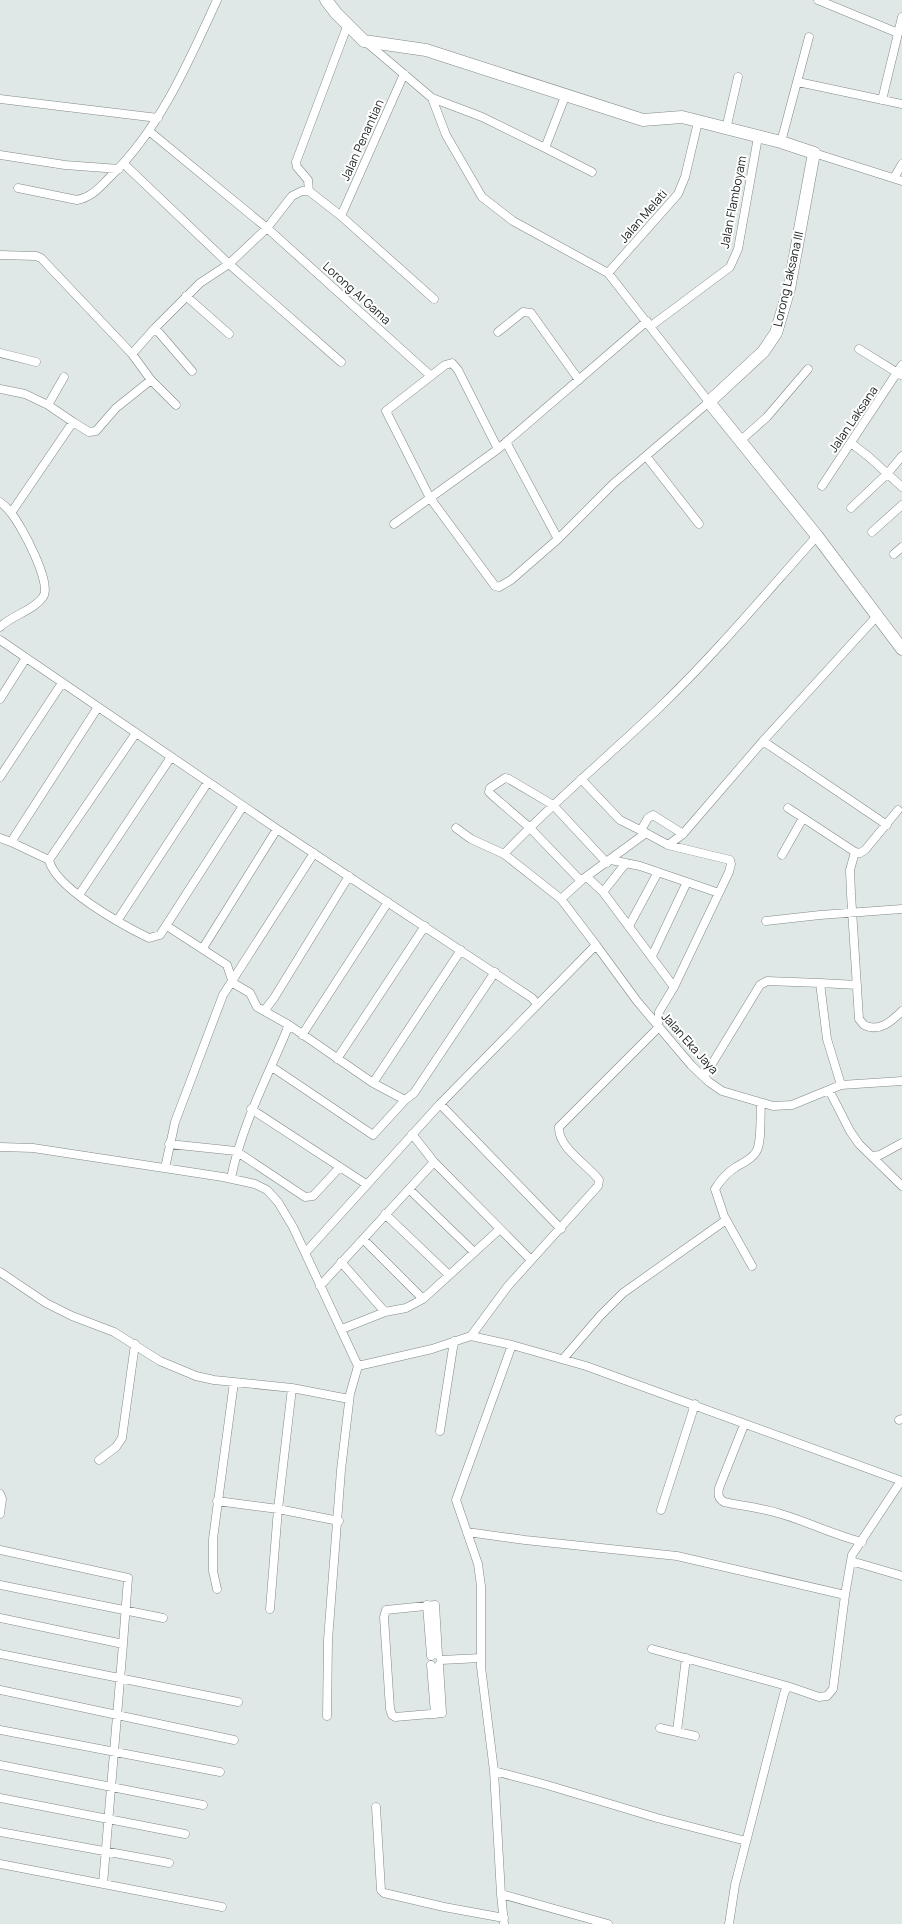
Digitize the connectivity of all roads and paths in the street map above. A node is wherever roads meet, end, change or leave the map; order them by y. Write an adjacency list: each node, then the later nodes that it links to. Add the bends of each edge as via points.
1 (217, 0): 17 (street, via 184,72)
2 (326, 0): 5 (street)
3 (818, 0): 6 (street)
4 (902, 18): 6 (street)
5 (348, 24): 8 (street); 31 (street, via 296,162 308,180)
6 (898, 33): 15 (street)
7 (809, 37): 11 (street)
8 (364, 41): 9 (street); 12 (street, via 426,50)
9 (404, 74): 13 (street); 32 (street, Jalan Penantian)
10 (738, 77): 19 (street)
11 (798, 82): 15 (street); 22 (street)
12 (566, 94): 18 (street, via 643,120 676,117); 23 (street)
13 (432, 98): 23 (street); 36 (street, via 446,135 482,197 513,221)
14 (0, 99): 17 (street)
15 (882, 100): 16 (street)
16 (902, 104)
17 (158, 118): 20 (street)
18 (698, 122): 19 (street); 36 (street, Jalan Melati, via 678,194)
19 (726, 129): 21 (street)
20 (149, 131): 27 (street); 33 (street, Lorong Al Gama)
21 (758, 137): 22 (street); 39 (street, Jalan Flamboyam, via 738,249 730,267)
22 (781, 142): 24 (street)
23 (545, 148): 28 (street)
24 (814, 153): 29 (street); 57 (street, Lorong Laksana III, via 789,289 776,333 763,352)
25 (0, 155): 27 (street, via 65,165)
26 (902, 164): 29 (street)
27 (121, 167): 30 (street, via 92,195 77,200); 35 (street)
28 (592, 172)
29 (898, 179)
30 (18, 188)
31 (309, 191): 32 (street); 33 (street, via 292,196)
32 (341, 216): 38 (street)
33 (267, 228): 35 (street); 52 (street, Lorong Al Gama)
34 (0, 255): 45 (street, via 41,258)
35 (230, 264): 37 (street, via 200,283); 47 (street)
36 (608, 274): 39 (street)
37 (186, 296): 40 (street); 42 (street)
38 (434, 299)
39 (649, 323): 55 (street, Jalan Flamboyam, via 616,346); 57 (street)
40 (154, 328): 45 (street); 50 (street)
41 (498, 332): 55 (street, via 523,312 531,313)
42 (230, 334)
43 (859, 349): 51 (street)
44 (0, 353): 46 (street)
45 (132, 354): 54 (street)
46 (36, 362)
47 (341, 362)
48 (902, 364): 51 (street, Jalan Laksana)
49 (808, 369): 61 (street, via 767,417)
50 (192, 371)
51 (900, 374): 63 (street, Jalan Laksana)
52 (431, 376): 64 (street, via 445,365 452,363 455,366); 70 (street, via 386,413)
53 (64, 377): 58 (street)
54 (151, 380): 59 (street); 60 (street, via 116,408 96,431 89,432)
55 (579, 380): 62 (street, Jalan Flamboyam)
56 (0, 389): 58 (street, via 25,394)
57 (709, 402): 61 (street); 65 (street)
58 (48, 404): 60 (street)
59 (176, 405)
60 (73, 422): 74 (street)
61 (740, 441): 78 (street)
62 (506, 442): 64 (street, Jalan Flamboyam); 79 (street)
63 (851, 443): 67 (street); 68 (street, Jalan Laksana)
64 (498, 449): 70 (street, Jalan Flamboyam)
65 (646, 456): 76 (street); 79 (street, via 613,484)
66 (902, 456): 67 (street)
67 (888, 473): 69 (street); 73 (street)
68 (822, 486)
69 (902, 487)
70 (430, 498): 75 (street, Jalan Flamboyam); 79 (street, via 495,586 502,586 511,580)
71 (0, 502): 74 (street)
72 (902, 505): 77 (street)
73 (851, 508)
74 (11, 513): 83 (street, via 42,571 46,593 33,606)
75 (394, 524)
76 (699, 524)
77 (872, 532)
78 (818, 536): 82 (street); 94 (street, via 661,706)
79 (558, 539)
80 (902, 547): 81 (street)
81 (894, 554)
82 (877, 616): 85 (street); 91 (street)
83 (0, 627)
84 (0, 640): 86 (street)
85 (902, 649)
86 (26, 658): 87 (street); 88 (street)
87 (62, 683): 89 (street); 93 (street)
88 (0, 698)
89 (98, 707): 90 (street); 108 (street)
90 (136, 733): 92 (street); 114 (street)
91 (762, 742): 101 (street); 106 (street)
92 (171, 757): 95 (street); 123 (street)
93 (0, 777)
94 (581, 779): 96 (street); 105 (street, via 620,820)
95 (208, 782): 97 (street); 128 (street)
96 (553, 805): 103 (street); 103 (street, via 509,779 504,778 490,788 493,796); 115 (street)
97 (243, 806): 104 (street); 130 (street)
98 (788, 808): 100 (street)
99 (898, 810): 101 (street)
100 (803, 818): 110 (street); 113 (street)
101 (887, 825): 110 (street, via 865,850)
102 (456, 828): 112 (street, Jalan Eka Jaya, via 471,839)
103 (529, 828): 112 (street); 119 (street)
104 (278, 829): 111 (street); 134 (street)
105 (643, 831): 106 (street, via 648,818 653,815); 109 (street); 115 (street)
106 (683, 834): 109 (street)
107 (0, 838): 108 (street)
108 (11, 842): 114 (street)
109 (668, 845): 122 (street, via 730,860 729,872)
110 (855, 852): 127 (street, via 850,870)
111 (314, 853): 118 (street); 138 (street)
112 (504, 854): 124 (street, Jalan Eka Jaya)
113 (782, 855)
114 (49, 860): 123 (street, via 54,872)
115 (609, 862): 116 (street); 119 (street)
116 (626, 862): 117 (street); 121 (street)
117 (658, 872): 120 (street); 132 (street)
118 (349, 876): 125 (street); 143 (street)
119 (584, 879): 121 (street); 124 (street)
120 (687, 882): 122 (street); 136 (street)
121 (603, 892): 132 (street)
122 (719, 893): 141 (street)
123 (79, 895): 128 (street)
124 (561, 898): 133 (street, Jalan Eka Jaya)
125 (388, 902): 131 (street); 147 (street)
126 (902, 909): 127 (street)
127 (852, 913): 129 (street); 140 (street)
128 (117, 921): 130 (street, via 150,938 160,936)
129 (766, 921)
130 (167, 926): 134 (street)
131 (425, 926): 135 (street); 148 (street)
132 (629, 926): 136 (street)
133 (596, 945): 142 (street); 146 (street, Jalan Eka Jaya)
134 (203, 948): 138 (street, via 227,965)
135 (461, 950): 137 (street); 152 (street)
136 (652, 956): 141 (street)
137 (495, 972): 142 (street); 155 (street, via 414,1093)
138 (232, 979): 143 (street, via 234,985 250,992 255,1005); 161 (street, via 223,995 186,1091)
139 (820, 983): 140 (street); 150 (street, via 767,981 760,985); 153 (street, via 827,1039)
140 (857, 985): 144 (street, via 859,1019 868,1028 882,1026)
141 (674, 987): 146 (street, via 659,1012)
142 (537, 1004): 157 (street)
143 (264, 1011): 145 (street)
144 (902, 1011)
145 (289, 1025): 147 (street); 149 (street)
146 (658, 1026): 150 (street, Jalan Eka Jaya); 175 (street, via 559,1127 558,1134 561,1139 599,1180 595,1191)
147 (302, 1035): 148 (street)
148 (337, 1059): 152 (street)
149 (272, 1066): 155 (street, via 373,1136); 158 (street)
150 (704, 1077): 156 (street, Jalan Eka Jaya, via 722,1091)
151 (902, 1081): 153 (street, Jalan Eka Jaya)
152 (373, 1083): 155 (street)
153 (841, 1085): 154 (street, Jalan Eka Jaya)
154 (829, 1090): 156 (street, Jalan Eka Jaya, via 792,1105 773,1106); 164 (street, via 850,1131 865,1152)
155 (405, 1100)
156 (761, 1103): 173 (street, via 757,1152 735,1168 715,1189)
157 (440, 1104): 159 (street); 175 (street)
158 (251, 1109): 163 (street); 166 (street)
159 (412, 1134): 165 (street); 170 (street)
160 (902, 1142): 164 (street, via 880,1155)
161 (169, 1144): 163 (street); 167 (street)
162 (0, 1147): 167 (street, via 33,1148)
163 (236, 1151): 166 (street, via 305,1197 313,1196); 168 (street)
164 (872, 1156): 169 (street)
165 (434, 1162): 171 (street); 174 (street)
166 (340, 1167): 170 (street)
167 (164, 1168): 168 (street)
168 (231, 1178): 177 (street, via 267,1190 278,1202)
169 (901, 1183)
170 (366, 1184): 177 (street)
171 (409, 1189): 172 (street); 178 (street)
172 (385, 1214): 176 (street); 183 (street)
173 (726, 1220): 181 (street); 192 (street, via 623,1293)
174 (500, 1229): 178 (street); 179 (street)
175 (561, 1229): 179 (street)
176 (363, 1239): 180 (street); 185 (street)
177 (306, 1252): 184 (street)
178 (474, 1252): 183 (street)
179 (531, 1260): 188 (street)
180 (341, 1262): 184 (street); 186 (street)
181 (752, 1266)
182 (0, 1272): 190 (street, via 46,1303 114,1332)
183 (449, 1275): 185 (street)
184 (320, 1286): 187 (street)
185 (422, 1298): 186 (street, via 406,1308)
186 (385, 1312): 187 (street)
187 (342, 1329): 193 (street)
188 (471, 1336): 189 (street); 191 (street)
189 (454, 1341): 193 (street, via 432,1349); 199 (street)
190 (135, 1344): 194 (street, via 177,1369 196,1376); 200 (street, via 122,1438 116,1447)
191 (512, 1345): 192 (street); 208 (street, via 458,1492 457,1505)
192 (563, 1360): 197 (street)
193 (358, 1366): 196 (street)
194 (234, 1382): 195 (street); 203 (street)
195 (292, 1388): 196 (street); 204 (street)
196 (349, 1399): 207 (street)
197 (695, 1404): 198 (street); 205 (street)
198 (744, 1425): 201 (street); 209 (street, via 719,1488 720,1499 779,1513 834,1535)
199 (440, 1431)
200 (99, 1460)
201 (901, 1481): 209 (street)
202 (0, 1494): 206 (street)
203 (217, 1501): 204 (street); 214 (street, via 213,1539 213,1571)
204 (278, 1509): 207 (street); 216 (street)
205 (661, 1510)
206 (0, 1514)
207 (339, 1521): 231 (street, via 328,1640)
208 (467, 1532): 215 (street, via 677,1556); 223 (street, via 478,1564 481,1586)
209 (862, 1542): 211 (street, via 852,1555)
210 (0, 1550): 217 (street, via 128,1578)
211 (851, 1561): 212 (street); 215 (street)
212 (902, 1576)
213 (0, 1585): 217 (street)
214 (217, 1589)
215 (845, 1595): 227 (street, via 833,1689 827,1696 819,1697)
216 (270, 1609)
217 (126, 1610): 219 (street); 220 (street)
218 (0, 1618): 220 (street)
219 (163, 1618)
220 (123, 1644): 226 (street)
221 (652, 1649): 224 (street)
222 (0, 1654): 226 (street)
223 (481, 1658): 225 (street); 239 (street)
224 (686, 1658): 227 (street); 234 (street)
225 (436, 1660): 225 (street, via 435,1604 389,1608 384,1612 390,1713 395,1717 442,1713)
226 (121, 1679): 229 (street); 230 (street)
227 (787, 1686): 248 (street, via 776,1719)
228 (0, 1690): 230 (street)
229 (238, 1702)
230 (118, 1715): 236 (street); 237 (street)
231 (327, 1716)
232 (660, 1728): 234 (street)
233 (0, 1730): 237 (street)
234 (677, 1731): 235 (street)
235 (695, 1736)
236 (234, 1740)
237 (115, 1752): 240 (street); 241 (street)
238 (0, 1765): 241 (street)
239 (494, 1771): 248 (street); 253 (street)
240 (220, 1772)
241 (112, 1786): 243 (street); 245 (street)
242 (0, 1798): 245 (street)
243 (203, 1805)
244 (376, 1807): 255 (street, via 381,1890 384,1893)
245 (108, 1820): 247 (street); 249 (street)
246 (0, 1832): 249 (street)
247 (185, 1834)
248 (746, 1841): 257 (street)
249 (106, 1852): 250 (street); 252 (street)
250 (169, 1863)
251 (0, 1864): 252 (street)
252 (103, 1884): 254 (street)
253 (501, 1894): 255 (street); 256 (street)
254 (222, 1907)
255 (504, 1921)
256 (608, 1924)
257 (729, 1924)

